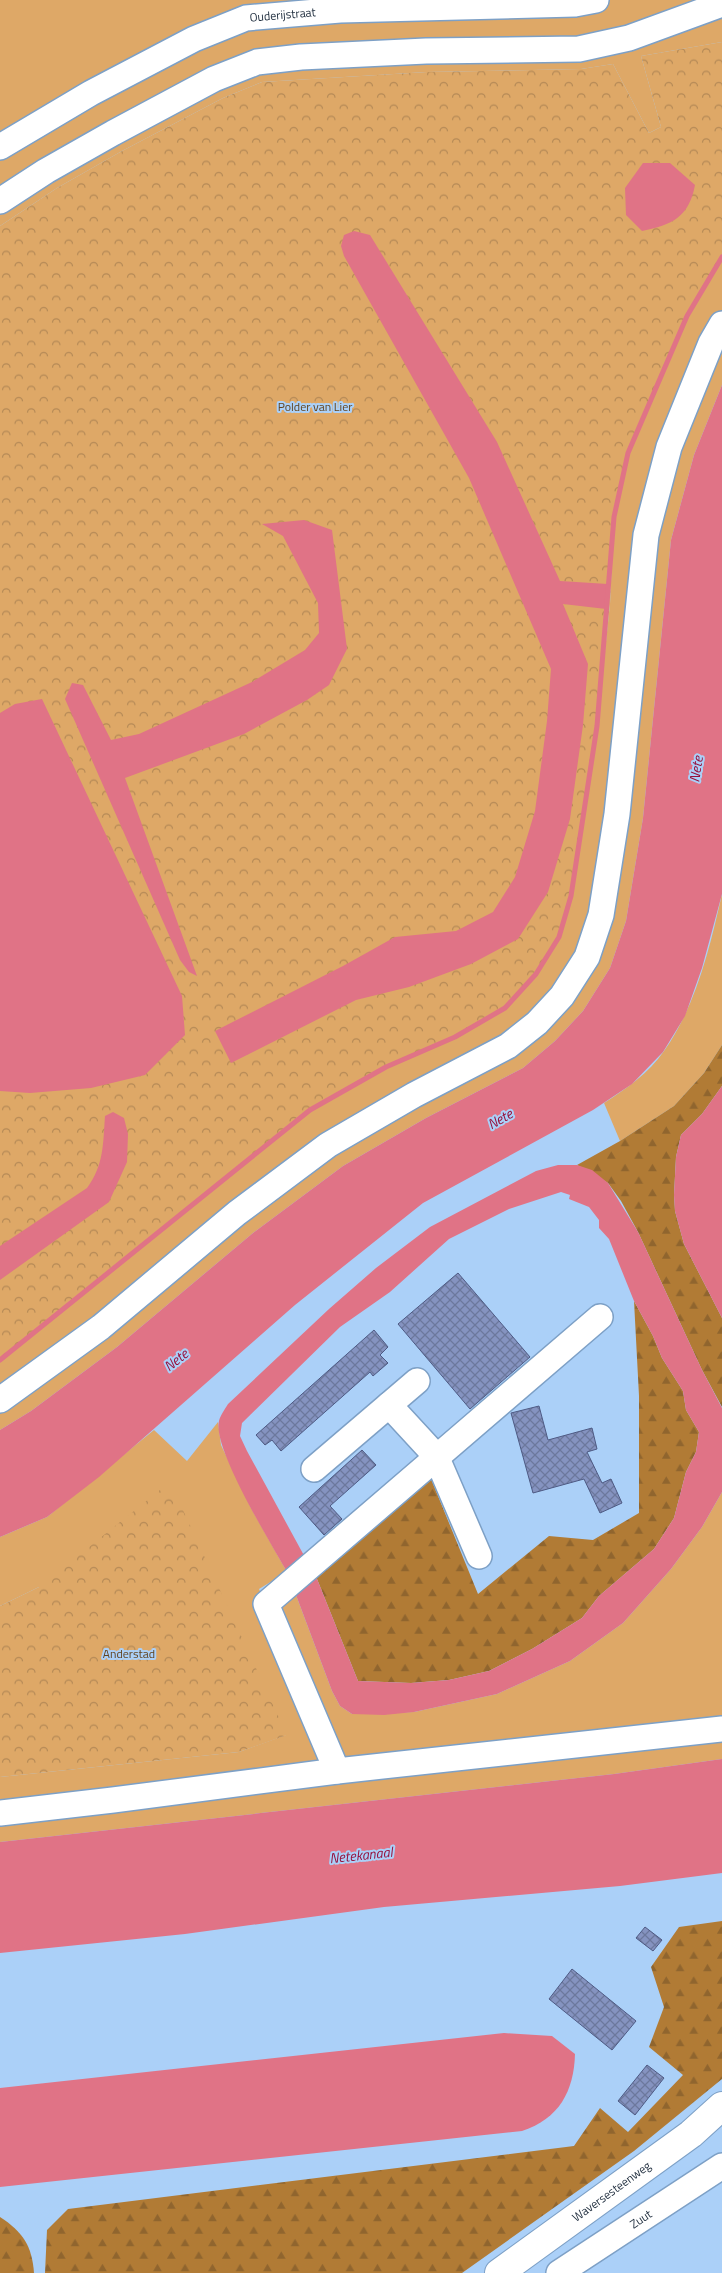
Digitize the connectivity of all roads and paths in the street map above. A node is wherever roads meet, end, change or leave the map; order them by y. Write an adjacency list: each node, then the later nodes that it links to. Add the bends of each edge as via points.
1 (596, 0): 3 (street, Ouderijstraat, via 575,4 340,10 246,18 194,39 91,93)
2 (718, 3): 4 (street, via 629,38 579,48 417,52 257,62 214,79 113,132)
3 (0, 148)
4 (0, 201)
5 (722, 324): 8 (street, via 711,342 669,447 646,535 617,814 601,915 587,957 562,996 508,1046 328,1145 237,1213 101,1327)
6 (600, 1318): 10 (street)
7 (417, 1381): 9 (street)
8 (0, 1400)
9 (389, 1405): 10 (street); 11 (street)
10 (436, 1456): 12 (street); 14 (street, via 266,1604)
11 (314, 1469)
12 (479, 1556)
13 (722, 1729): 14 (street)
14 (337, 1771): 15 (street)
15 (0, 1813)
16 (722, 2106): 18 (main road, Waversesteenweg, via 691,2134)
17 (722, 2166): 19 (street, Zuut)
18 (499, 2273)
19 (559, 2273)

